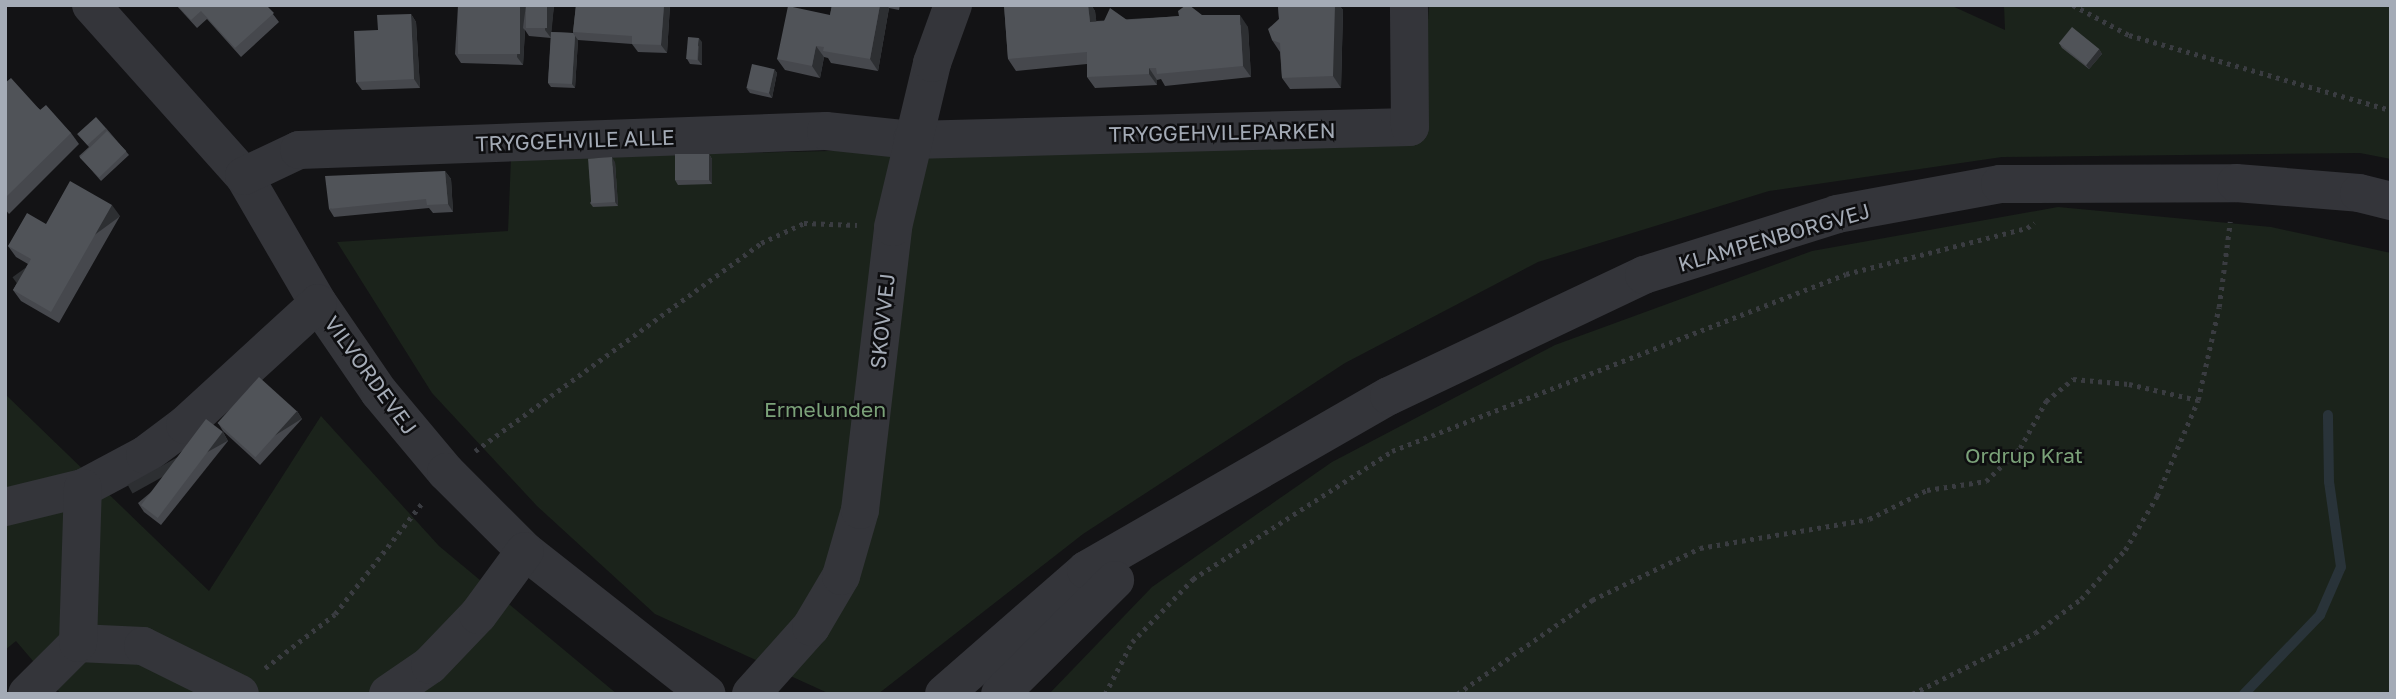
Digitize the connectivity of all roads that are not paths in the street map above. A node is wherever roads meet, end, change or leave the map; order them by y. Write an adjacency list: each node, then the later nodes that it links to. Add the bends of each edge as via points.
1 (91, 5): 5 (street, VILVORDEVEJ)
2 (953, 5): 4 (street, SKOVVEJ)
3 (1409, 5): 4 (street, TRYGGEHVILEPARKEN, via 1410,127)
4 (912, 140): 5 (street, TRYGGEHVILE ALLE, via 826,131 299,150); 17 (street, SKOVVEJ, via 893,227 860,510 841,576 811,627)
5 (244, 176): 7 (street, VILVORDEVEJ)
6 (2391, 201): 8 (street, KLAMPENBORGVEJ, via 2359,193 2236,183 2000,184 1837,214 1644,275 1389,396)
7 (318, 303): 9 (street, via 185,425 145,455); 11 (street, VILVORDEVEJ, via 379,392 446,472)
8 (1249, 480): 18 (street, KLAMPENBORGVEJ, via 1086,570); 19 (street, KLAMPENBORGVEJ, via 1097,593)
9 (83, 488): 10 (street); 12 (street)
10 (5, 507)
11 (525, 551): 15 (street, via 478,615 440,655); 16 (street, VILVORDEVEJ)
12 (78, 643): 13 (street, via 143,646); 14 (street)
13 (238, 692)
14 (27, 694)
15 (388, 694)
16 (707, 694)
17 (751, 694)
18 (944, 694)
19 (1000, 694)

